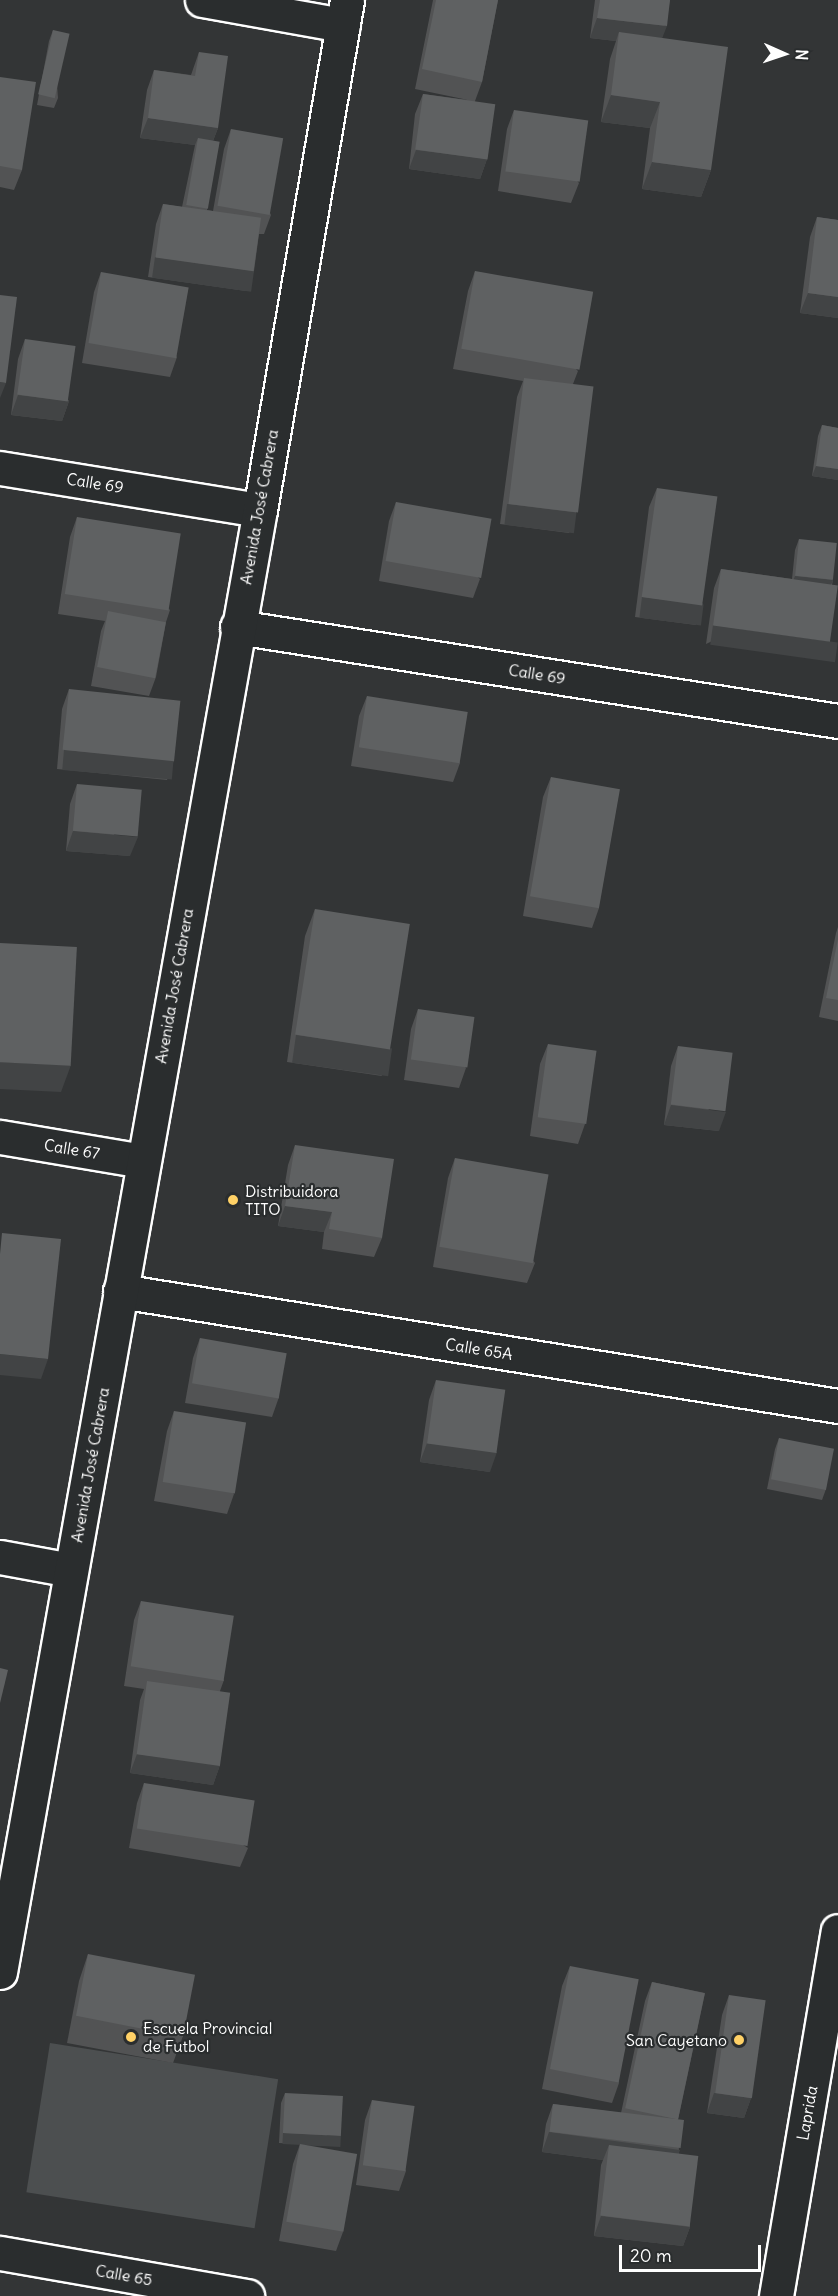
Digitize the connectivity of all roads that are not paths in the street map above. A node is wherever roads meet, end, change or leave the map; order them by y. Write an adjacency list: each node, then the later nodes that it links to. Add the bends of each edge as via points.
1 (202, 0): 2 (street)
2 (345, 12): 4 (street, Avenida José Cabrera)
3 (0, 468): 4 (street, Calle 69)
4 (260, 510): 5 (street, Avenida José Cabrera)
5 (237, 627): 6 (street, Calle 69); 8 (street, Avenida José Cabrera)
6 (838, 721)
7 (0, 1137): 8 (street, Calle 67)
8 (143, 1161): 9 (street, Avenida José Cabrera)
9 (120, 1291): 10 (street, Calle 65A); 12 (street, Avenida José Cabrera)
10 (838, 1406)
11 (0, 1557): 12 (street)
12 (71, 1570): 14 (street, Avenida José Cabrera)
13 (838, 1931): 17 (street, Laprida)
14 (0, 1972)
15 (0, 2253): 16 (street, Calle 65)
16 (247, 2296)
17 (777, 2296)

